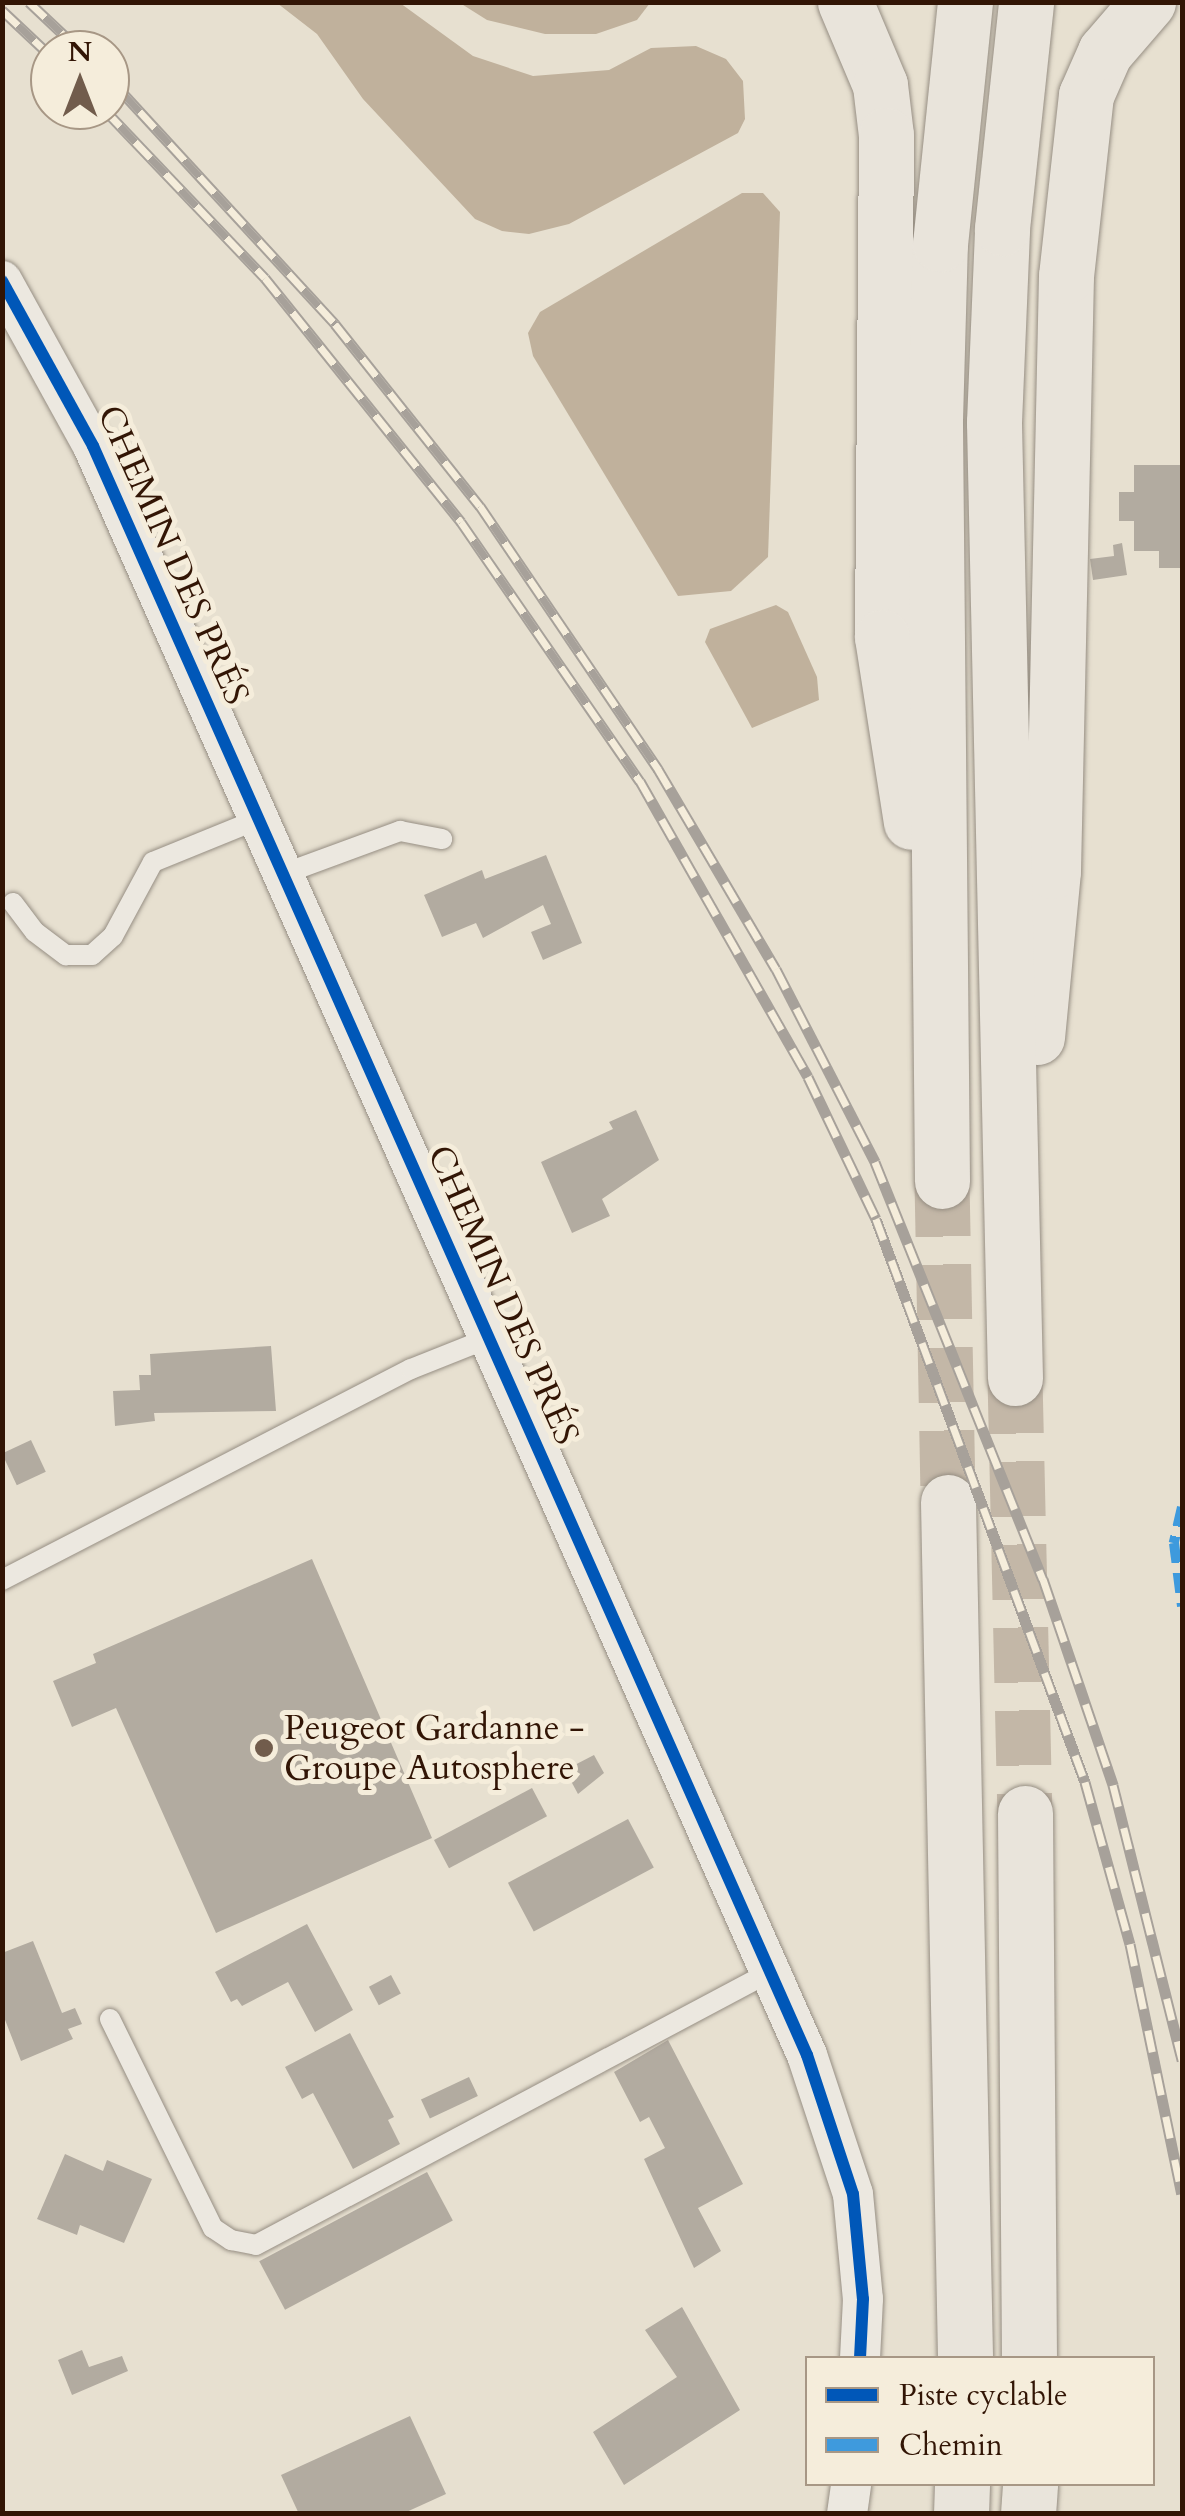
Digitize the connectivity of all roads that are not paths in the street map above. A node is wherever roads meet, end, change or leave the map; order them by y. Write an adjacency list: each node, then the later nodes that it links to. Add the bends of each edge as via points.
1 (845, 2): 10 (highway, via 880,85 886,135 882,637)
2 (964, 2): 10 (highway, via 940,244 935,420)
3 (1026, 2): 12 (highway, via 994,422)
4 (1148, 2): 12 (highway, via 1094,70 1068,256 1058,407 1053,871)
5 (2, 282): 6 (street, CHEMIN DES PRÉS, via 93,446)
6 (259, 819): 8 (street, CHEMIN DES PRÉS); 9 (lane, via 153,862 113,936 92,954 66,954 35,932)
7 (442, 839): 8 (lane, via 400,831)
8 (284, 874): 13 (street, CHEMIN DES PRÉS)
9 (14, 903)
10 (939, 1008): 11 (highway)
11 (942, 1181)
12 (1012, 1289): 14 (highway)
13 (489, 1338): 16 (lane, via 411,1369); 18 (street, CHEMIN DES PRÉS)
14 (1014, 1378)
15 (948, 1502): 21 (highway)
16 (2, 1580)
17 (1025, 1814): 22 (highway)
18 (770, 1972): 19 (lane, via 256,2245 213,2228); 20 (street, CHEMIN DES PRÉS, via 807,2055 853,2194 863,2300)
19 (110, 2019)
20 (860, 2356)
21 (965, 2356)
22 (1029, 2356)
23 (851, 2486): 26 (street)
24 (962, 2486): 27 (highway)
25 (1030, 2486): 28 (highway)
26 (847, 2514)
27 (961, 2514)
28 (1028, 2514)

